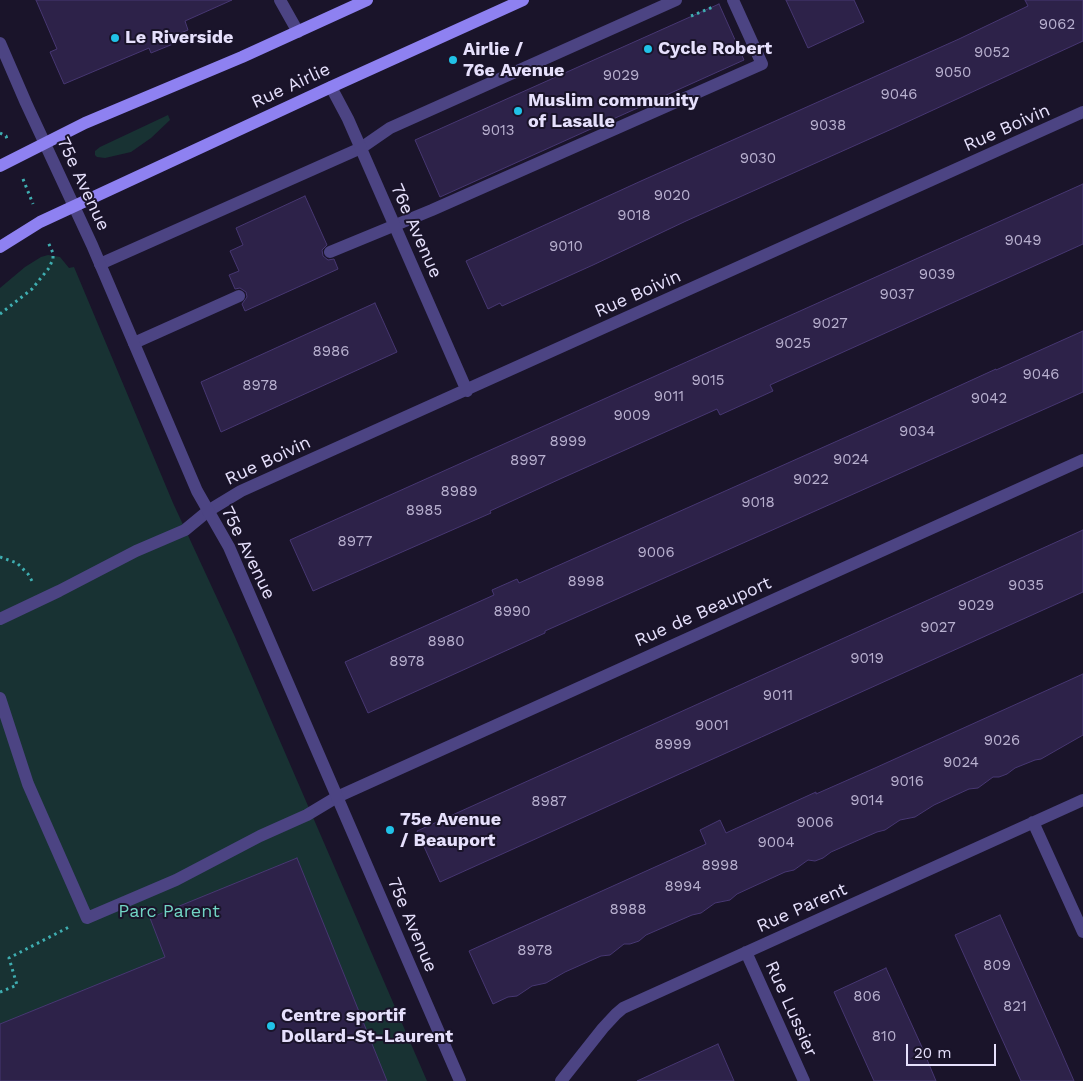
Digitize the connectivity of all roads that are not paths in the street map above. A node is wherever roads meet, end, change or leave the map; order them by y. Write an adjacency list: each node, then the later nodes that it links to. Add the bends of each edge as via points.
1 (280, 0): 6 (street)
2 (367, 0): 6 (main road)
3 (523, 0): 8 (main road, Rue Airlie)
4 (676, 0): 11 (street, via 390,128)
5 (733, 0): 14 (street, via 762,64)
6 (298, 32): 10 (main road)
7 (0, 43): 10 (street, 75e Avenue)
8 (331, 87): 11 (street, 76e Avenue); 13 (main road, Rue Airlie)
9 (1083, 112): 20 (street, Rue Boivin)
10 (44, 143): 12 (main road); 13 (street, 75e Avenue)
11 (361, 148): 14 (street, 76e Avenue); 17 (street)
12 (0, 166)
13 (74, 206): 15 (main road, Rue Airlie); 17 (street, 75e Avenue)
14 (394, 224): 16 (street); 20 (street, 76e Avenue)
15 (0, 247)
16 (330, 252)
17 (100, 264): 19 (street, 75e Avenue)
18 (239, 296): 19 (street)
19 (134, 344): 22 (street, 75e Avenue)
20 (467, 391): 22 (street, Rue Boivin, via 241,491)
21 (1083, 460): 25 (street, Rue de Beauport)
22 (208, 511): 23 (street, Rue Boivin, via 185,530); 25 (street, 75e Avenue, via 229,547)
23 (0, 619)
24 (0, 698): 25 (street, Rue de Beauport, via 28,784 87,918 176,880 260,836 307,816)
25 (337, 797): 30 (street, 75e Avenue)
26 (1083, 800): 27 (street, Rue Parent)
27 (1033, 822): 28 (street); 29 (street, Rue Parent)
28 (1083, 932)
29 (746, 952): 31 (street, Rue Parent, via 623,1008); 32 (street, Rue Lussier)
30 (460, 1081)
31 (561, 1081)
32 (804, 1081)

